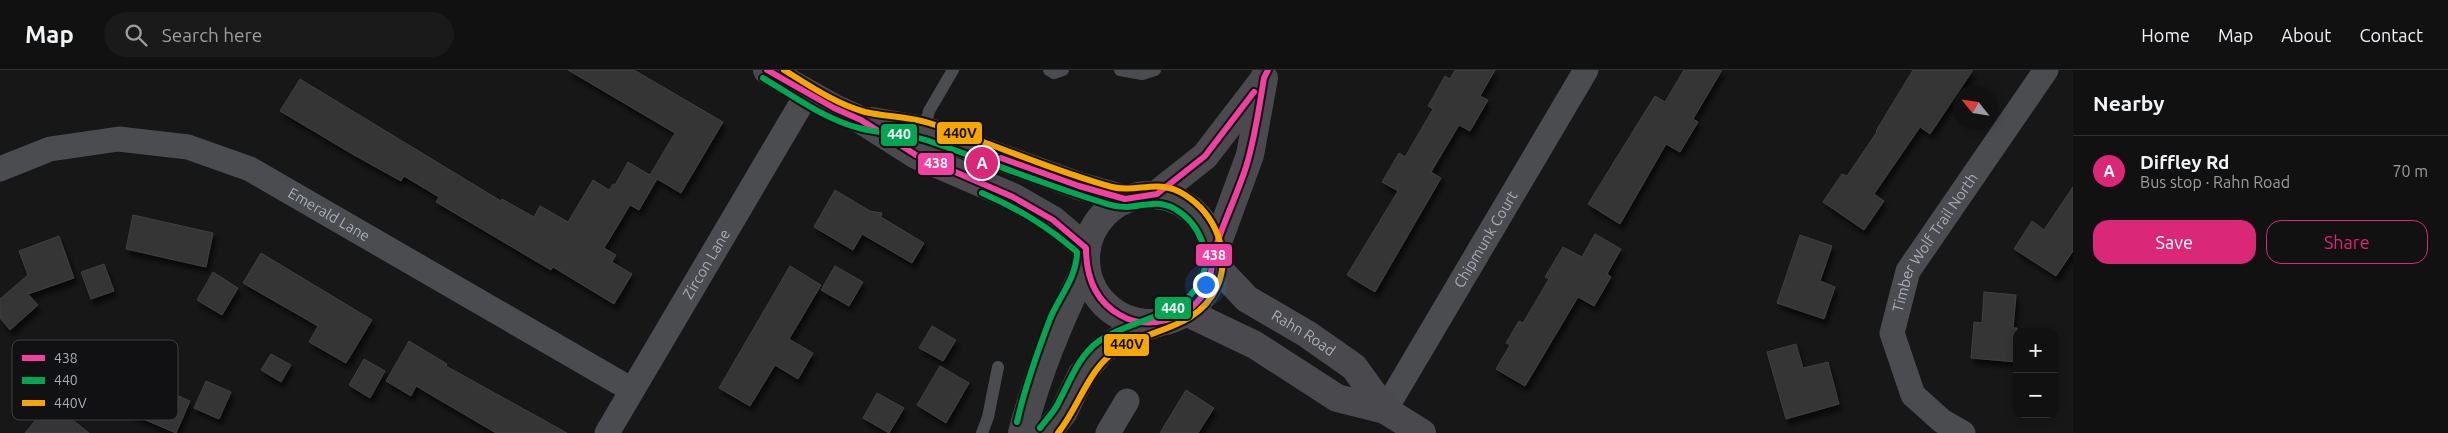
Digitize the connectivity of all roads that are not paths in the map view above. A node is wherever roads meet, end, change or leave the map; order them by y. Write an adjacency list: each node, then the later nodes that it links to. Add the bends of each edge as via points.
1 (767, 70): 10 (street)
2 (953, 70): 12 (lane, via 929,111)
3 (1049, 70): 4 (lane, via 1054,73)
4 (1063, 70)
5 (1120, 70): 6 (lane, via 1142,74)
6 (1155, 70)
7 (1586, 70): 23 (street, Chipmunk Court)
8 (2046, 70): 24 (street, Timber Wolf Trail North, via 1908,272 1892,333 1913,395)
9 (1266, 74): 14 (street, via 1205,156); 17 (street, via 1250,154)
10 (799, 82): 11 (street); 21 (street, Zircon Lane)
11 (861, 120): 12 (street); 16 (street, via 916,155 1013,197 1048,217)
12 (924, 130): 15 (street, via 1079,186)
13 (0, 170): 21 (street, Emerald Lane, via 50,149 119,139 188,147 250,169)
14 (1157, 194): 15 (street); 17 (street, via 1178,200 1196,213 1208,232)
15 (1126, 198): 16 (street, via 1107,210 1093,227)
16 (1086, 257): 19 (street, via 1091,286 1103,303 1119,316 1138,322); 27 (street, via 1059,320)
17 (1214, 259): 18 (street, via 1209,283 1200,299); 23 (street, Rahn Road, via 1247,299 1354,367)
18 (1186, 312): 19 (street); 23 (street, Rahn Road, via 1254,345 1337,398)
19 (1159, 322): 28 (street, via 1131,332 1102,350 1082,374 1063,413)
20 (998, 367): 26 (lane)
21 (632, 390): 25 (street, Zircon Lane)
22 (1127, 401): 29 (street)
23 (1385, 410): 30 (street, Rahn Road)
24 (1952, 427)
25 (607, 433)
26 (982, 433)
27 (1022, 433)
28 (1047, 433)
29 (1108, 433)
30 (1422, 433)

